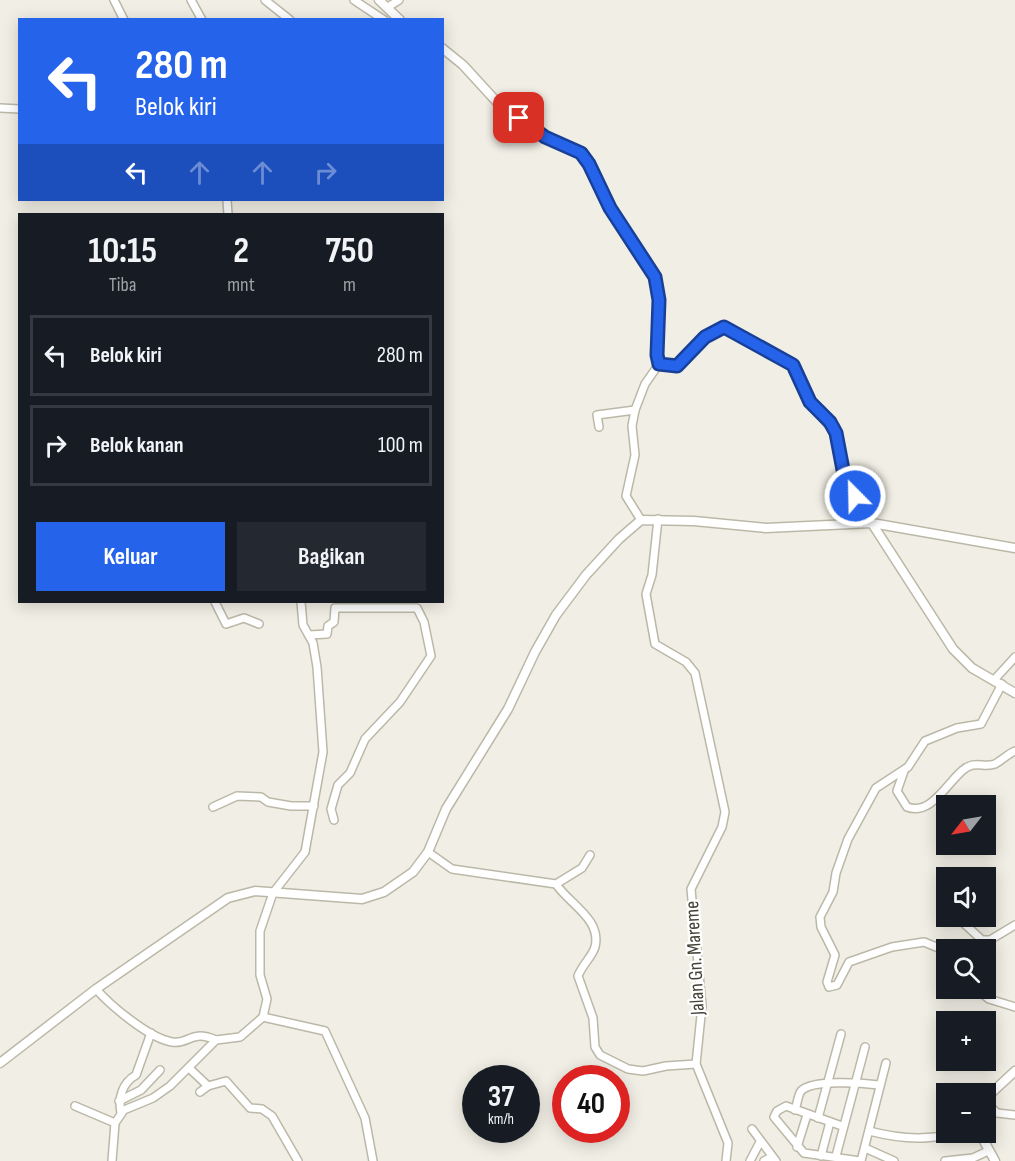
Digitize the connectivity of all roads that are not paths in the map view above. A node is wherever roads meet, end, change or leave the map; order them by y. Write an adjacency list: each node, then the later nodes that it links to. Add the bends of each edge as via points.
1 (114, 0): 8 (street)
2 (191, 0): 9 (street)
3 (264, 0): 10 (street)
4 (354, 0): 11 (street)
5 (379, 0): 7 (street)
6 (399, 0): 7 (street)
7 (387, 7): 12 (street)
8 (123, 18)
9 (201, 18)
10 (287, 18)
11 (381, 18)
12 (398, 18)
13 (444, 50): 16 (street, via 506,112 586,159 610,208 655,277)
14 (0, 108): 15 (street)
15 (18, 109)
16 (659, 364): 17 (street, via 645,384); 21 (street, via 677,366 705,337 724,327 789,360 813,408 833,427 844,475)
17 (635, 410): 18 (street, via 597,415); 20 (street, via 635,455 625,493)
18 (599, 427)
19 (658, 519): 20 (street); 21 (street, via 766,528); 52 (street, Jalan Gn. Mareme, via 646,594 650,625 655,644 686,662 694,674 725,816 692,885 702,1006)
20 (641, 520): 35 (street, via 586,575 556,615 508,709 446,809)
21 (872, 523): 22 (street); 28 (street, via 959,657)
22 (1015, 548)
23 (216, 603): 25 (street, via 226,624 244,618)
24 (301, 603): 26 (street, via 303,625)
25 (259, 624)
26 (309, 635): 32 (street, via 317,667 323,728); 34 (street, via 327,634 335,608 417,608 431,656 400,702 365,739 350,773 338,785 331,809)
27 (1015, 657): 28 (street)
28 (998, 682): 29 (street); 31 (street, via 981,724 957,728 925,741)
29 (1015, 693)
30 (1015, 751): 31 (street, via 994,764 966,767 930,804 918,810 907,807 897,791)
31 (904, 770): 42 (street, via 876,788 842,853 833,892 819,921 835,958 827,985 837,985 854,958 924,942)
32 (314, 806): 33 (street, via 237,796); 38 (street, via 305,852)
33 (213, 807)
34 (334, 820)
35 (428, 852): 37 (street, via 456,870); 38 (street, via 399,884 371,897)
36 (590, 855): 37 (street, via 582,868)
37 (556, 884): 52 (street, via 585,914 596,937 594,950 578,976 593,1018 597,1051 628,1069 643,1071)
38 (273, 893): 43 (street, via 248,892 220,902); 46 (street, via 262,920 259,942 260,975 267,999)
39 (968, 927): 40 (street, via 982,940 990,940)
40 (1012, 927): 41 (street)
41 (1015, 937)
42 (936, 947)
43 (100, 993): 47 (street); 51 (street)
44 (989, 999): 45 (street)
45 (1015, 1007)
46 (264, 1017): 49 (street, via 240,1037); 87 (street, via 325,1031 365,1118)
47 (151, 1034): 49 (street, via 173,1042 197,1035); 63 (street, via 136,1075)
48 (841, 1034): 57 (street)
49 (216, 1040): 54 (street)
50 (865, 1047): 58 (street)
51 (0, 1063)
52 (696, 1064): 88 (street, Jalan Gn. Mareme, via 728,1143)
53 (886, 1064): 59 (street)
54 (189, 1068): 60 (street); 67 (street, via 155,1097)
55 (160, 1070): 63 (street, via 141,1090)
56 (1015, 1071): 61 (street)
57 (830, 1083): 58 (street); 65 (street, via 801,1091); 70 (street)
58 (854, 1083): 59 (street); 73 (street)
59 (879, 1085): 75 (street)
60 (207, 1086): 62 (street); 86 (street, via 226,1081 248,1106 272,1116)
61 (996, 1090)
62 (200, 1092)
63 (119, 1101): 67 (street)
64 (75, 1106): 72 (street)
65 (795, 1110): 68 (street); 79 (street, via 783,1107 774,1117)
66 (996, 1112): 69 (street)
67 (121, 1113): 72 (street)
68 (807, 1115): 70 (street); 79 (street)
69 (1015, 1115)
70 (818, 1118): 71 (street)
71 (830, 1122): 73 (street); 82 (street)
72 (115, 1123): 85 (street)
73 (842, 1126): 83 (street)
74 (752, 1129): 77 (street)
75 (869, 1131): 76 (street, via 900,1139); 80 (street)
76 (936, 1137)
77 (760, 1142): 84 (street); 89 (street)
78 (984, 1143): 81 (street)
79 (797, 1147): 82 (street, via 804,1153)
80 (865, 1148): 91 (street); 92 (street)
81 (988, 1151): 93 (street, via 973,1158); 94 (street)
82 (820, 1156): 83 (street)
83 (836, 1156): 91 (street)
84 (774, 1159): 90 (street)
85 (112, 1161)
86 (298, 1161)
87 (373, 1161)
88 (726, 1161)
89 (750, 1161)
90 (764, 1161)
91 (860, 1161)
92 (891, 1161)
93 (945, 1161)
94 (995, 1161)

